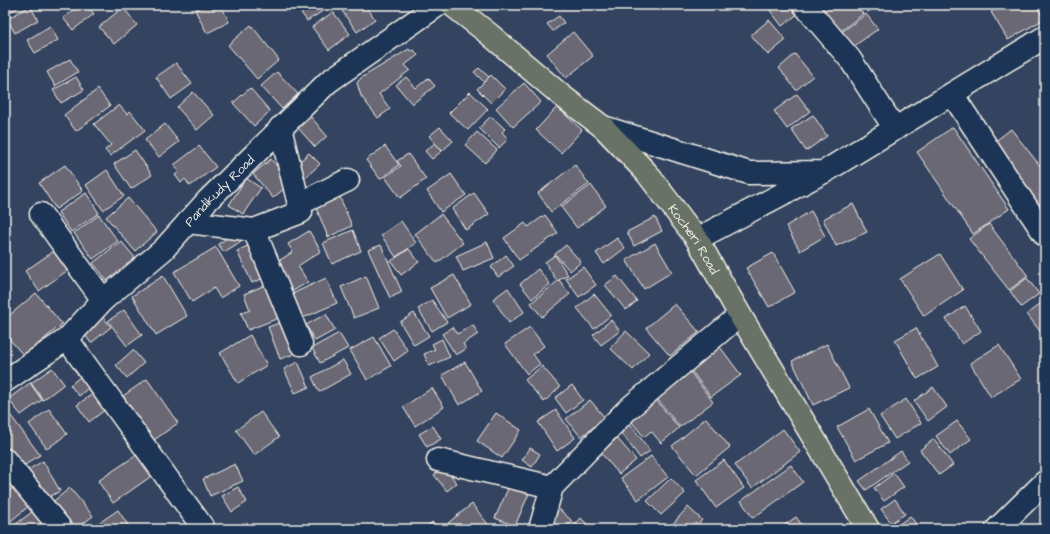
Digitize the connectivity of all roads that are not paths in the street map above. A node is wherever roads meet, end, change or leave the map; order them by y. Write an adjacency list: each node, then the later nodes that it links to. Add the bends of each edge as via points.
1 (438, 5): 7 (street, Pandikudy Road, via 328,82)
2 (452, 5): 6 (main road, Kocheri Road)
3 (804, 5): 8 (street, via 850,59)
4 (1045, 37): 5 (street)
5 (952, 94): 8 (street); 15 (street)
6 (603, 127): 9 (street, via 749,173); 16 (main road, Kocheri Road, via 646,172)
7 (280, 128): 11 (street); 13 (street, Pandikudy Road)
8 (895, 128): 9 (street)
9 (824, 172): 16 (street)
10 (348, 180): 11 (street)
11 (299, 204): 14 (street, via 301,212)
12 (41, 214): 17 (street)
13 (188, 222): 14 (street); 17 (street, Pandikudy Road, via 163,250)
14 (254, 230): 20 (street)
15 (1045, 235)
16 (697, 239): 18 (main road, Kocheri Road)
17 (103, 300): 19 (street, Pandikudy Road)
18 (740, 315): 25 (street, via 627,410); 29 (main road, Kocheri Road)
19 (67, 340): 21 (street, Pandikudy Road); 27 (street)
20 (301, 344)
21 (5, 380)
22 (5, 460): 26 (street)
23 (438, 460): 25 (street)
24 (1045, 482): 30 (street)
25 (552, 487): 28 (street)
26 (61, 529)
27 (204, 529)
28 (540, 529)
29 (868, 529)
30 (997, 529)

